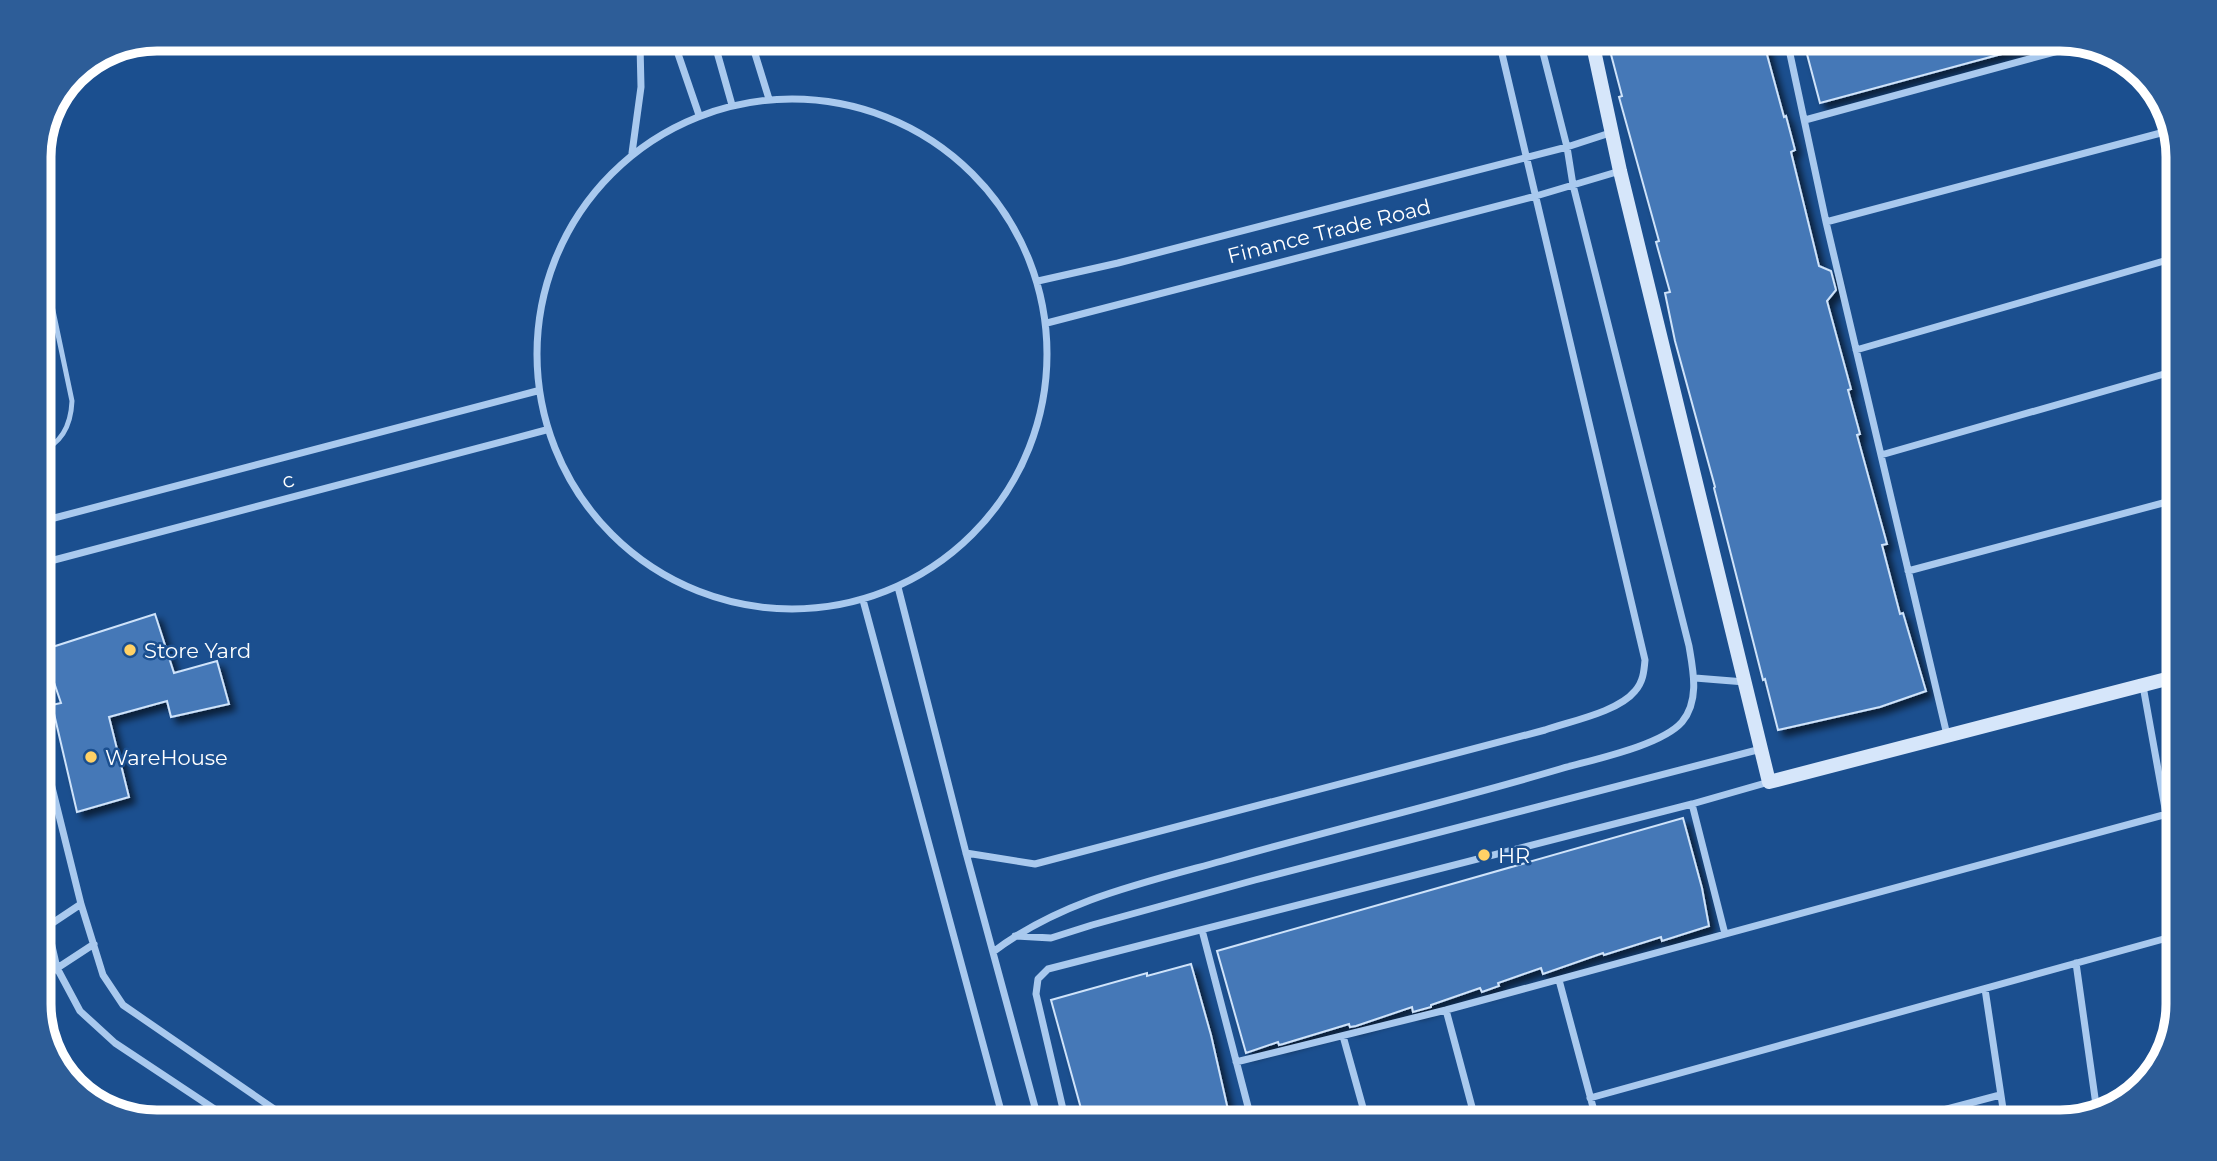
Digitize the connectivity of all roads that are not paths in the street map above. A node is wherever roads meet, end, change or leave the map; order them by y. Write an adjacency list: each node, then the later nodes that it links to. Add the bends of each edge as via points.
1 (642, 51): 17 (street)
2 (677, 51): 12 (street)
3 (717, 51): 11 (street)
4 (754, 51): 10 (street)
5 (1502, 51): 18 (street)
6 (1543, 51): 16 (street)
7 (1594, 51): 14 (street)
8 (1789, 51): 13 (street)
9 (2058, 51): 13 (street)
10 (769, 99): 11 (street); 24 (street, via 839,103 884,115 936,142 980,180 1015,227)
11 (732, 105): 12 (street)
12 (699, 115): 17 (street)
13 (1805, 120): 22 (street)
14 (1613, 132): 16 (street); 19 (street)
15 (2163, 132): 22 (street)
16 (1567, 147): 18 (street); 20 (street)
17 (632, 153): 29 (street, via 586,201 553,259 536,324)
18 (1528, 157): 21 (street); 24 (street)
19 (1620, 171): 20 (street, Finance Trade Road); 41 (street)
20 (1573, 185): 21 (street, Finance Trade Road); 39 (street)
21 (1536, 196): 26 (street, Finance Trade Road); 49 (street, via 1644,660 1643,678 1635,692 1615,706 1545,730 1035,864)
22 (1825, 222): 27 (street)
23 (2166, 260): 27 (street)
24 (1038, 281): 26 (street)
25 (51, 301): 31 (lane, via 72,401 65,431)
26 (1047, 323): 37 (street, via 1046,388 1030,450 998,507 953,553)
27 (1856, 350): 32 (street)
28 (2166, 373): 32 (street)
29 (537, 391): 30 (street); 34 (street)
30 (546, 430): 35 (street, c); 38 (street, via 574,490 616,541 670,579 731,603 797,610)
31 (51, 446)
32 (1881, 456): 36 (street)
33 (2166, 502): 36 (street)
34 (51, 519)
35 (51, 561)
36 (1908, 571): 43 (street)
37 (898, 587): 38 (street); 49 (street)
38 (863, 600): 72 (street)
39 (1695, 678): 41 (street); 54 (street, via 1682,721 1637,747 1121,890 1072,906)
40 (2166, 679): 42 (street)
41 (1745, 682): 44 (street)
42 (2143, 686): 43 (street); 48 (street)
43 (1947, 736): 45 (street)
44 (1761, 749): 45 (street); 54 (street, via 1255,880 1051,938)
45 (1769, 782): 47 (street)
46 (51, 783): 50 (street)
47 (1692, 804): 52 (street); 53 (street)
48 (2166, 814): 53 (street)
49 (966, 853): 58 (street)
50 (81, 904): 51 (street); 57 (street)
51 (51, 924)
52 (1202, 930): 66 (street); 74 (street, via 1048,969 1038,979 1036,994)
53 (1725, 934): 62 (street)
54 (1015, 936): 58 (street)
55 (2166, 938): 59 (street)
56 (51, 940): 60 (street)
57 (94, 944): 60 (street); 71 (street, via 103,975 123,1005)
58 (993, 952): 73 (street)
59 (2076, 964): 63 (street); 69 (street)
60 (57, 968): 61 (street); 70 (street, via 80,1011 115,1043)
61 (51, 972)
62 (1559, 980): 64 (street); 68 (street)
63 (1985, 989): 67 (street); 68 (street)
64 (1446, 1010): 65 (street); 77 (street)
65 (1343, 1036): 66 (street); 76 (street)
66 (1236, 1062): 75 (street)
67 (2000, 1095): 79 (street); 80 (street)
68 (1590, 1098): 78 (street)
69 (2096, 1104)
70 (216, 1110)
71 (276, 1110)
72 (1001, 1110)
73 (1036, 1110)
74 (1063, 1110)
75 (1249, 1110)
76 (1364, 1110)
77 (1473, 1110)
78 (1594, 1110)
79 (1943, 1110)
80 (2003, 1110)

